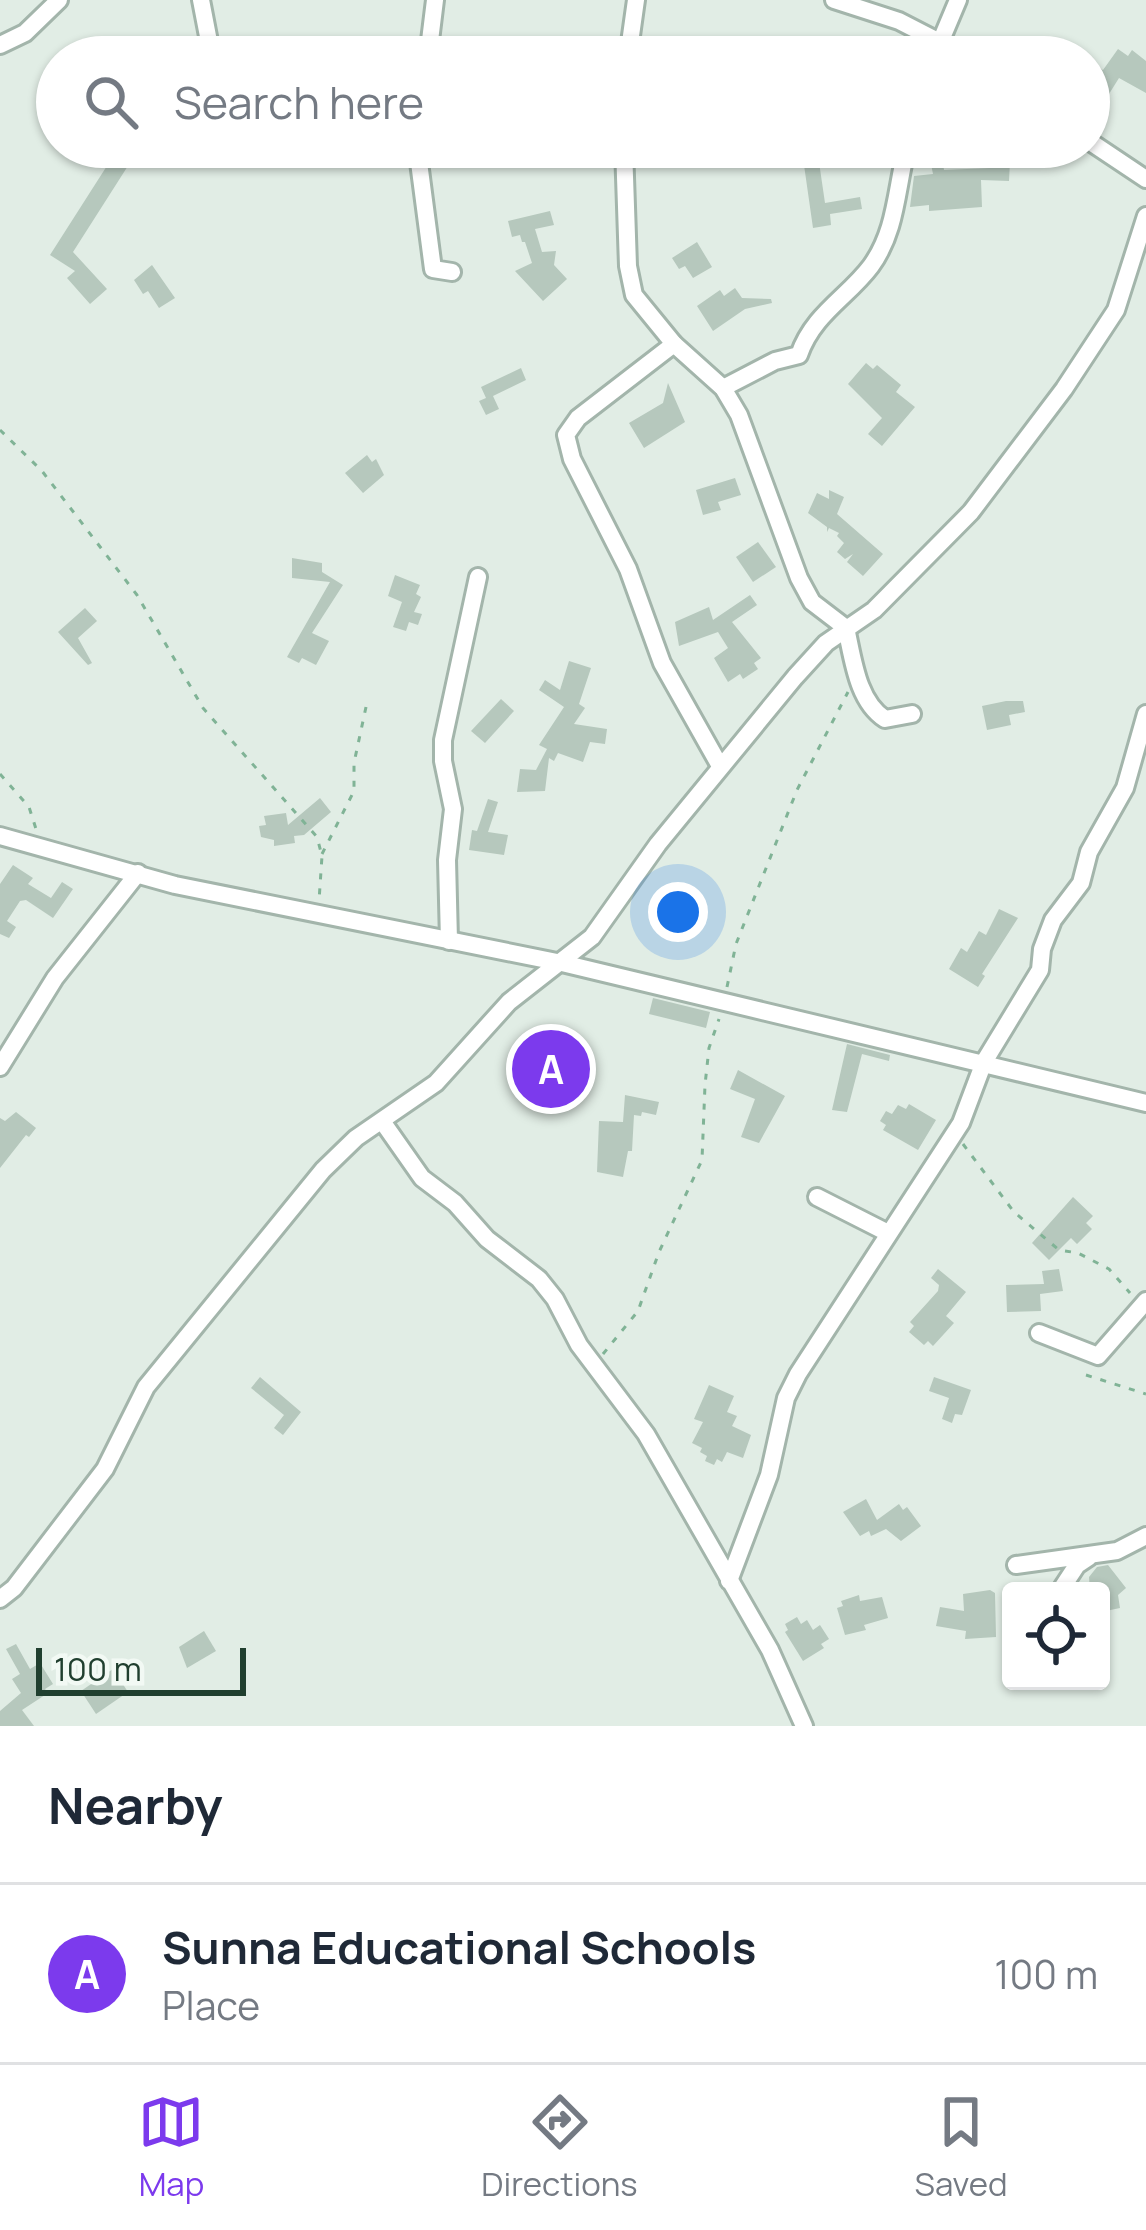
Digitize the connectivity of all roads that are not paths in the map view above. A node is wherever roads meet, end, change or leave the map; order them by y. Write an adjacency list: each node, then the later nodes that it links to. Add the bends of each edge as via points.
1 (59, 0): 12 (street)
2 (201, 0): 7 (street)
3 (435, 0): 8 (street)
4 (636, 0): 9 (street)
5 (834, 0): 10 (street)
6 (958, 0): 11 (street)
7 (208, 36)
8 (431, 36)
9 (631, 36)
10 (933, 36)
11 (940, 36)
12 (0, 45)
13 (1110, 156): 17 (street)
14 (420, 168): 19 (street, via 433,269)
15 (625, 168): 20 (street, via 634,295)
16 (903, 168): 21 (street, via 891,225 868,269 839,295 799,355)
17 (1146, 179)
18 (1146, 216): 23 (street, via 1116,310 1050,408 971,512)
19 (452, 272)
20 (674, 344): 21 (street); 26 (street, via 566,435 662,663)
21 (723, 388): 23 (street, via 812,602)
22 (478, 577): 29 (street, via 443,740 453,809)
23 (846, 628): 24 (street, via 874,711 885,718); 26 (street)
24 (912, 714)
25 (1146, 714): 31 (street, via 1125,788 1081,883 1053,920 1040,970)
26 (720, 766): 30 (street, via 605,920)
27 (0, 836): 28 (street)
28 (138, 873): 29 (street); 32 (street, via 55,978)
29 (449, 941): 30 (street)
30 (562, 963): 31 (street); 34 (street, via 509,1002 436,1083)
31 (985, 1062): 33 (street); 36 (street, via 955,1133)
32 (0, 1067)
33 (1146, 1103)
34 (382, 1121): 42 (street, via 422,1178 547,1288 646,1434); 44 (street, via 339,1153 248,1259 146,1387 89,1491)
35 (818, 1197): 36 (street)
36 (888, 1233): 42 (street, via 786,1398 769,1475)
37 (1142, 1304): 38 (street, via 1098,1356)
38 (1039, 1334)
39 (1146, 1536): 40 (street)
40 (1090, 1556): 41 (street); 43 (street)
41 (1016, 1565)
42 (728, 1581): 45 (street)
43 (1066, 1582)
44 (0, 1599)
45 (803, 1726)

